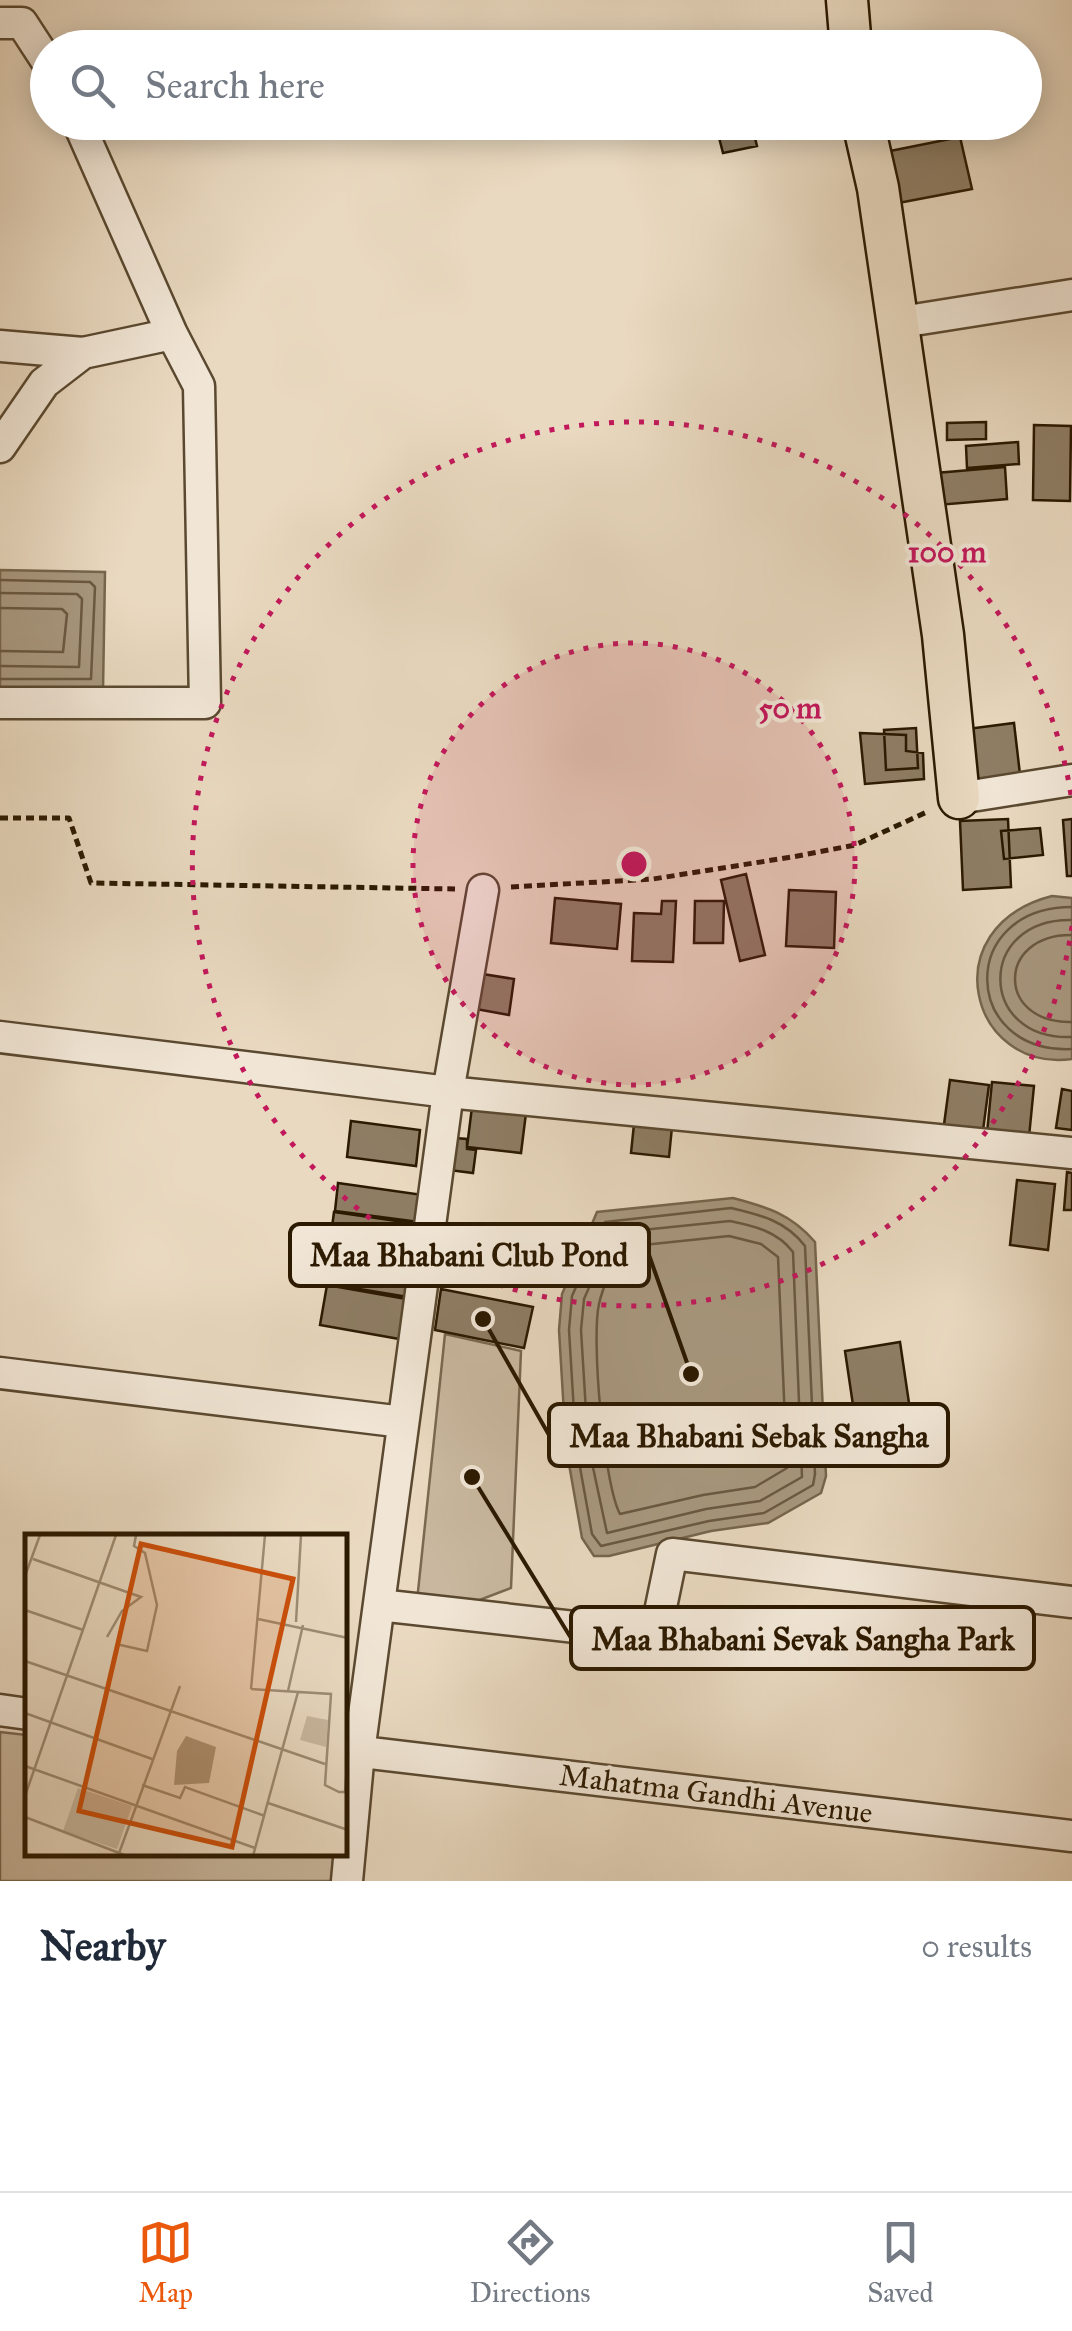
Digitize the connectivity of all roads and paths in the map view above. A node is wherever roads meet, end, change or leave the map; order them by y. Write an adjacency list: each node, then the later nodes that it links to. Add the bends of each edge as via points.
1 (847, 0): 3 (main road)
2 (0, 23): 4 (street, via 22,24)
3 (850, 30)
4 (30, 36)
5 (86, 140): 9 (street)
6 (866, 140): 8 (main road)
7 (1072, 295): 8 (street)
8 (895, 323): 15 (main road, via 943,635)
9 (172, 334): 11 (street); 13 (street, via 199,386 205,703)
10 (0, 346): 11 (street)
11 (83, 354): 12 (street, via 44,383)
12 (0, 447)
13 (0, 703)
14 (1072, 780): 15 (street)
15 (959, 798)
16 (482, 890): 18 (street)
17 (0, 1037): 18 (street)
18 (448, 1092): 19 (street); 21 (street)
19 (1072, 1153)
20 (0, 1373): 21 (street)
21 (403, 1422): 23 (street)
22 (1072, 1602): 23 (street, via 672,1554 655,1636)
23 (378, 1605): 26 (street)
24 (0, 1710): 25 (street)
25 (25, 1714)
26 (352, 1751): 27 (street, Mahatma Gandhi Avenue); 28 (street)
27 (1072, 1836)
28 (348, 1838)
29 (347, 1856): 30 (street)
30 (346, 1881)

